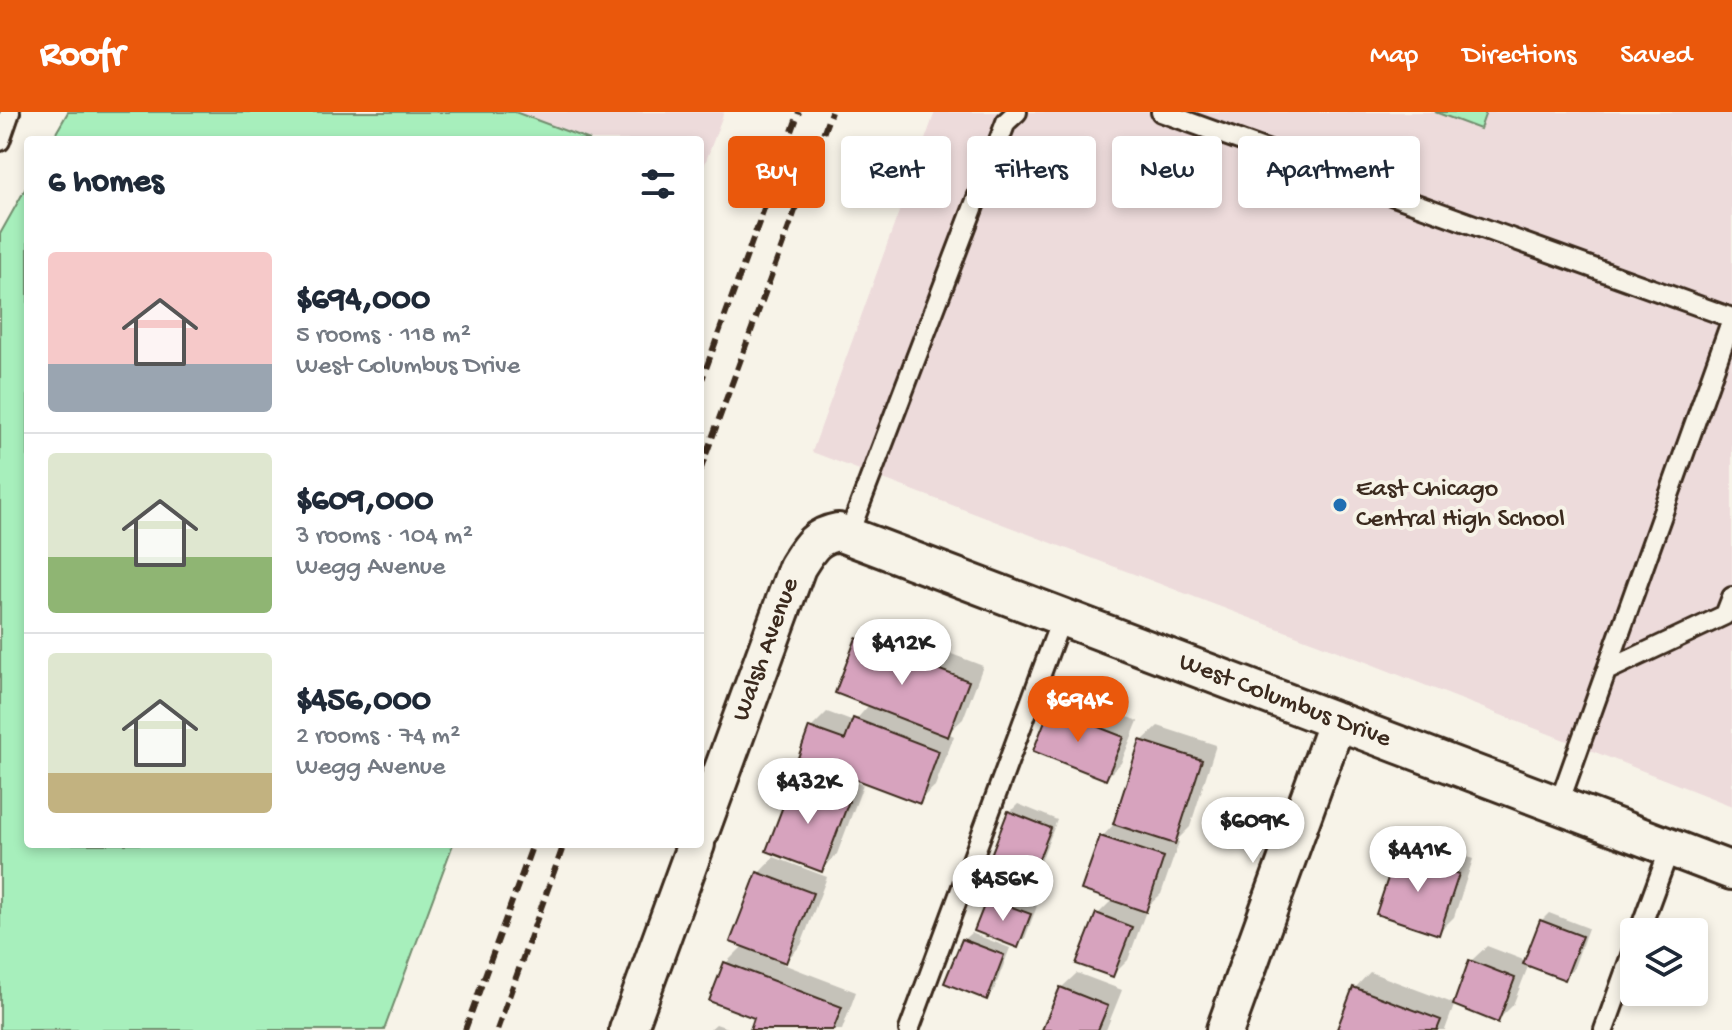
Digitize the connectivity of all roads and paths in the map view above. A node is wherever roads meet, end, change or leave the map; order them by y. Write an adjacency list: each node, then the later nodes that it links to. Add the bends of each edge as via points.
1 (10, 112): 4 (lane)
2 (1017, 112): 6 (lane, via 1006,122)
3 (1161, 112): 5 (lane)
4 (0, 141)
5 (1732, 319): 9 (lane)
6 (843, 534): 8 (street, West Columbus Drive); 12 (street, Walsh Avenue, via 824,535 797,567)
7 (1732, 597): 9 (lane, via 1725,615)
8 (1062, 617): 10 (street, West Columbus Drive); 19 (lane)
9 (1606, 671): 11 (lane)
10 (1337, 721): 11 (street, West Columbus Drive); 20 (street)
11 (1558, 806): 14 (street, West Columbus Drive)
12 (704, 821)
13 (695, 848): 18 (street)
14 (1670, 848): 15 (street, West Columbus Drive); 16 (lane)
15 (1732, 871)
16 (1644, 918)
17 (1620, 986): 21 (lane)
18 (628, 1030)
19 (909, 1030)
20 (1225, 1030)
21 (1604, 1030)

